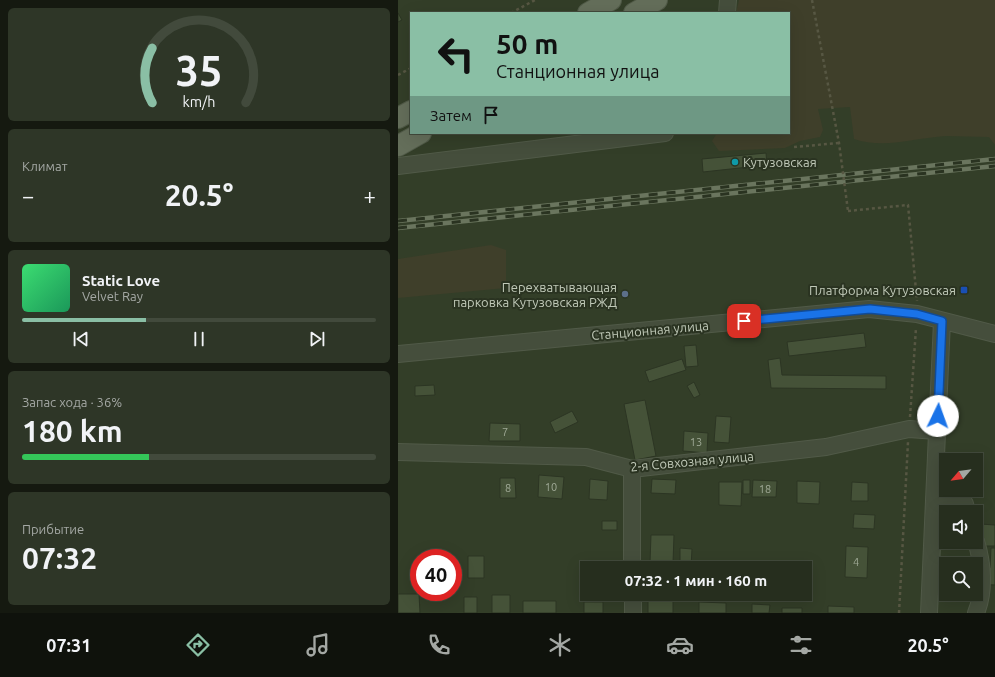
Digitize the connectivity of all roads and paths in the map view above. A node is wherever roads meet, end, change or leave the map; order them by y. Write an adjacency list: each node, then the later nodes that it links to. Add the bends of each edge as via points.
1 (535, 0): 7 (path)
2 (596, 0): 8 (street)
3 (611, 0): 9 (main road)
4 (656, 0): 10 (main road)
5 (728, 0): 11 (street)
6 (812, 0): 18 (path, bridge)
7 (513, 12)
8 (585, 12)
9 (590, 12)
10 (636, 12)
11 (727, 12)
12 (410, 69): 13 (path)
13 (398, 75)
14 (410, 112): 15 (main road)
15 (398, 118)
16 (419, 134): 19 (main road)
17 (657, 134): 21 (street)
18 (839, 142): 20 (path); 22 (path, bridge, via 848,211 908,205)
19 (398, 146)
20 (794, 148)
21 (398, 166)
22 (917, 314): 23 (street, Станционная улица); 25 (street, Станционная улица, via 870,309); 26 (path)
23 (942, 321): 24 (street, Станционная улица); 27 (street)
24 (995, 334)
25 (398, 354)
26 (909, 429): 27 (street, 2-я Совхозная улица); 29 (street, 2-я Совхозная улица, via 826,447); 36 (path)
27 (937, 431): 30 (street)
28 (398, 452): 29 (street, 2-я Совхозная улица, via 586,457)
29 (632, 469): 33 (street)
30 (934, 503): 31 (street); 37 (street)
31 (965, 505)
32 (978, 549): 38 (street, via 982,600)
33 (632, 561)
34 (633, 601): 35 (street)
35 (633, 613)
36 (899, 613)
37 (929, 613)
38 (976, 613)

